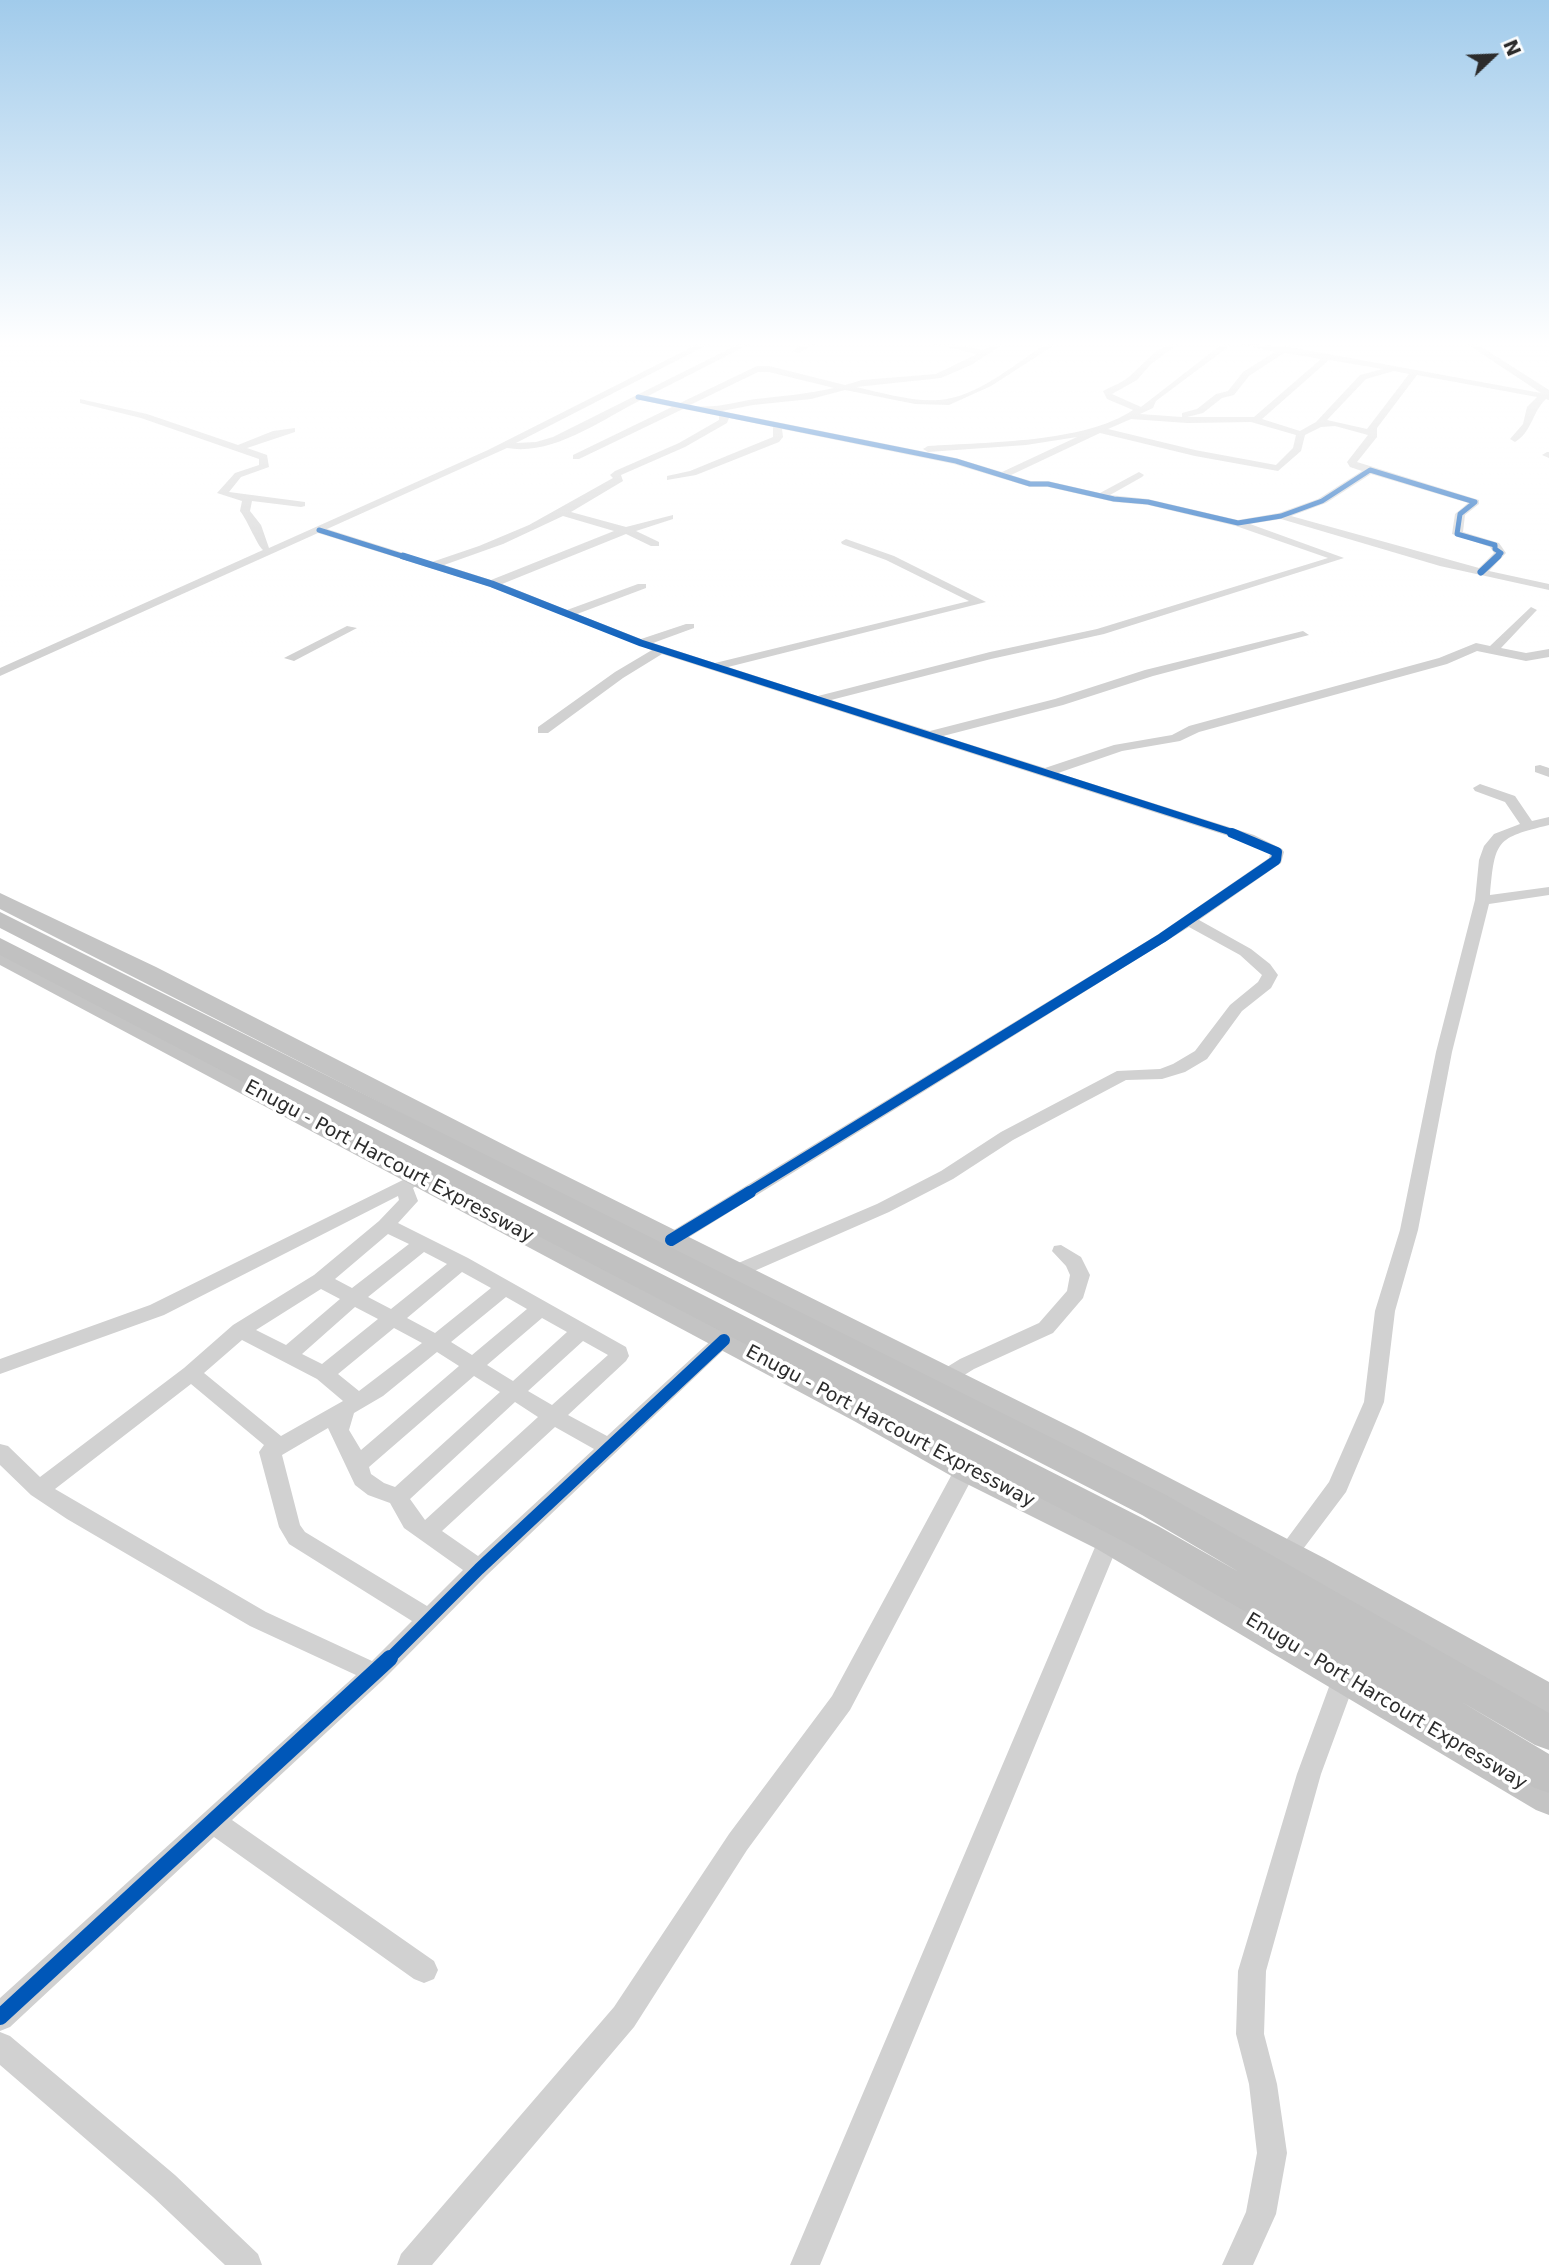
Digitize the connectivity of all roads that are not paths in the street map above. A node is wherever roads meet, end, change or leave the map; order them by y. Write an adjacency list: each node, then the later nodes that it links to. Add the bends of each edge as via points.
1 (243, 450): 19 (street, via 264,457 264,467 238,475 222,493)
2 (495, 450): 25 (street)
3 (591, 450): 13 (street)
4 (670, 450): 21 (street, via 618,473 620,479)
5 (752, 450): 17 (street)
6 (898, 450): 12 (street)
7 (922, 450): 12 (street)
8 (1056, 450): 16 (street)
9 (1181, 450): 10 (street, via 1278,468)
10 (1297, 450)
11 (1362, 450): 14 (street, via 1352,462)
12 (904, 451): 16 (street, via 981,467)
13 (576, 457)
14 (1370, 470): 22 (street, via 1322,501); 31 (street, via 1475,502 1460,514 1457,534 1495,545 1501,553)
15 (1139, 475): 18 (street)
16 (1002, 477): 18 (street)
17 (670, 478)
18 (1101, 496): 24 (street)
19 (247, 499): 20 (street); 29 (street, via 245,511)
20 (301, 504)
21 (562, 513): 26 (street); 30 (street)
22 (1281, 516): 24 (street); 31 (street)
23 (669, 517): 26 (street)
24 (1251, 524): 47 (street, via 1264,533 1339,558 1100,632)
25 (318, 530): 30 (street); 46 (street)
26 (628, 531): 28 (street); 32 (street)
27 (846, 542): 45 (street, via 980,602)
28 (655, 544)
29 (264, 547)
30 (433, 565): 32 (street)
31 (1481, 572): 34 (street)
32 (492, 584): 36 (street)
33 (642, 586): 36 (street)
34 (1549, 587)
35 (1531, 610): 42 (street)
36 (569, 613): 40 (street)
37 (690, 626): 40 (street)
38 (351, 628): 44 (street)
39 (1303, 635): 49 (street)
40 (640, 643): 41 (street)
41 (662, 649): 45 (street); 48 (street)
42 (1494, 649): 43 (street, via 1526,657); 50 (street, via 1476,647 1443,661 1175,738 1136,743)
43 (1549, 653)
44 (290, 658)
45 (717, 666): 47 (street)
46 (0, 671)
47 (816, 700): 49 (street)
48 (543, 730)
49 (927, 736): 50 (street)
50 (1047, 772): 58 (street, via 1249,838 1277,852 1276,860)
51 (1480, 788): 53 (street, via 1510,799)
52 (1549, 821): 53 (street)
53 (1528, 826): 56 (street, via 1505,833 1491,846)
54 (1549, 891): 56 (street)
55 (0, 900): 63 (main road)
56 (1482, 900): 95 (street, via 1444,1052 1409,1230 1385,1311 1374,1402 1338,1486)
57 (0, 919): 101 (highway, Enugu - Port Harcourt Expressway, via 1154,1505)
58 (1188, 920): 63 (street); 67 (street, via 1248,956 1270,975 1265,985 1236,1008 1201,1055 1163,1074 1123,1075 883,1208)
59 (0, 944): 102 (highway, Enugu - Port Harcourt Expressway, via 1145,1536)
60 (0, 956): 61 (main road, Enugu - Port Harcourt Expressway)
61 (411, 1182): 62 (street, via 409,1201); 75 (main road, Enugu - Port Harcourt Expressway); 79 (street, via 157,1310)
62 (386, 1225): 64 (street); 68 (street)
63 (671, 1240): 67 (main road)
64 (423, 1243): 66 (street); 70 (street)
65 (1061, 1251): 82 (street, via 1080,1275 1076,1293 1046,1328)
66 (461, 1263): 69 (street); 72 (street)
67 (736, 1272): 82 (main road)
68 (321, 1280): 70 (street); 73 (street)
69 (504, 1289): 71 (street); 76 (street)
70 (352, 1299): 72 (street); 77 (street)
71 (541, 1308): 74 (street); 78 (street)
72 (394, 1319): 76 (street); 81 (street)
73 (240, 1330): 77 (street); 80 (street)
74 (582, 1330): 83 (street); 85 (street, via 617,1349 619,1356)
75 (724, 1340): 87 (street); 90 (main road, Enugu - Port Harcourt Expressway)
76 (436, 1342): 78 (street); 84 (street)
77 (287, 1356): 81 (street)
78 (475, 1366): 83 (street); 89 (street)
79 (0, 1367)
80 (191, 1373): 86 (street); 91 (street)
81 (324, 1374): 84 (street)
82 (946, 1377): 95 (main road)
83 (515, 1390): 85 (street); 92 (street)
84 (352, 1406): 86 (street); 89 (street, via 340,1419 338,1431)
85 (551, 1415): 87 (street); 93 (street)
86 (280, 1447): 97 (street, via 270,1455 297,1538)
87 (609, 1447): 96 (street)
88 (4, 1462): 91 (street)
89 (357, 1465): 92 (street, via 363,1479)
90 (966, 1469): 94 (main road, Enugu - Port Harcourt Expressway); 109 (street, via 841,1703 738,1842 624,2017)
91 (39, 1489): 98 (street, via 258,1619)
92 (398, 1497): 93 (street, via 412,1522)
93 (426, 1532): 96 (street)
94 (1109, 1541): 99 (main road, Enugu - Port Harcourt Expressway); 110 (street)
95 (1286, 1555): 100 (main road)
96 (479, 1569): 97 (street)
97 (430, 1620): 98 (street)
98 (375, 1673): 104 (street)
99 (1345, 1676): 103 (main road, Enugu - Port Harcourt Expressway); 111 (street, via 1309,1774 1252,1971 1250,2034 1263,2084 1272,2153 1261,2214)
100 (1549, 1700)
101 (1549, 1733)
102 (1549, 1775)
103 (1549, 1798)
104 (214, 1822): 105 (street); 106 (street)
105 (424, 1970)
106 (2, 2012)
107 (0, 2046): 108 (street, via 164,2186)
108 (247, 2265)
109 (412, 2265)
110 (805, 2265)
111 (1237, 2265)

